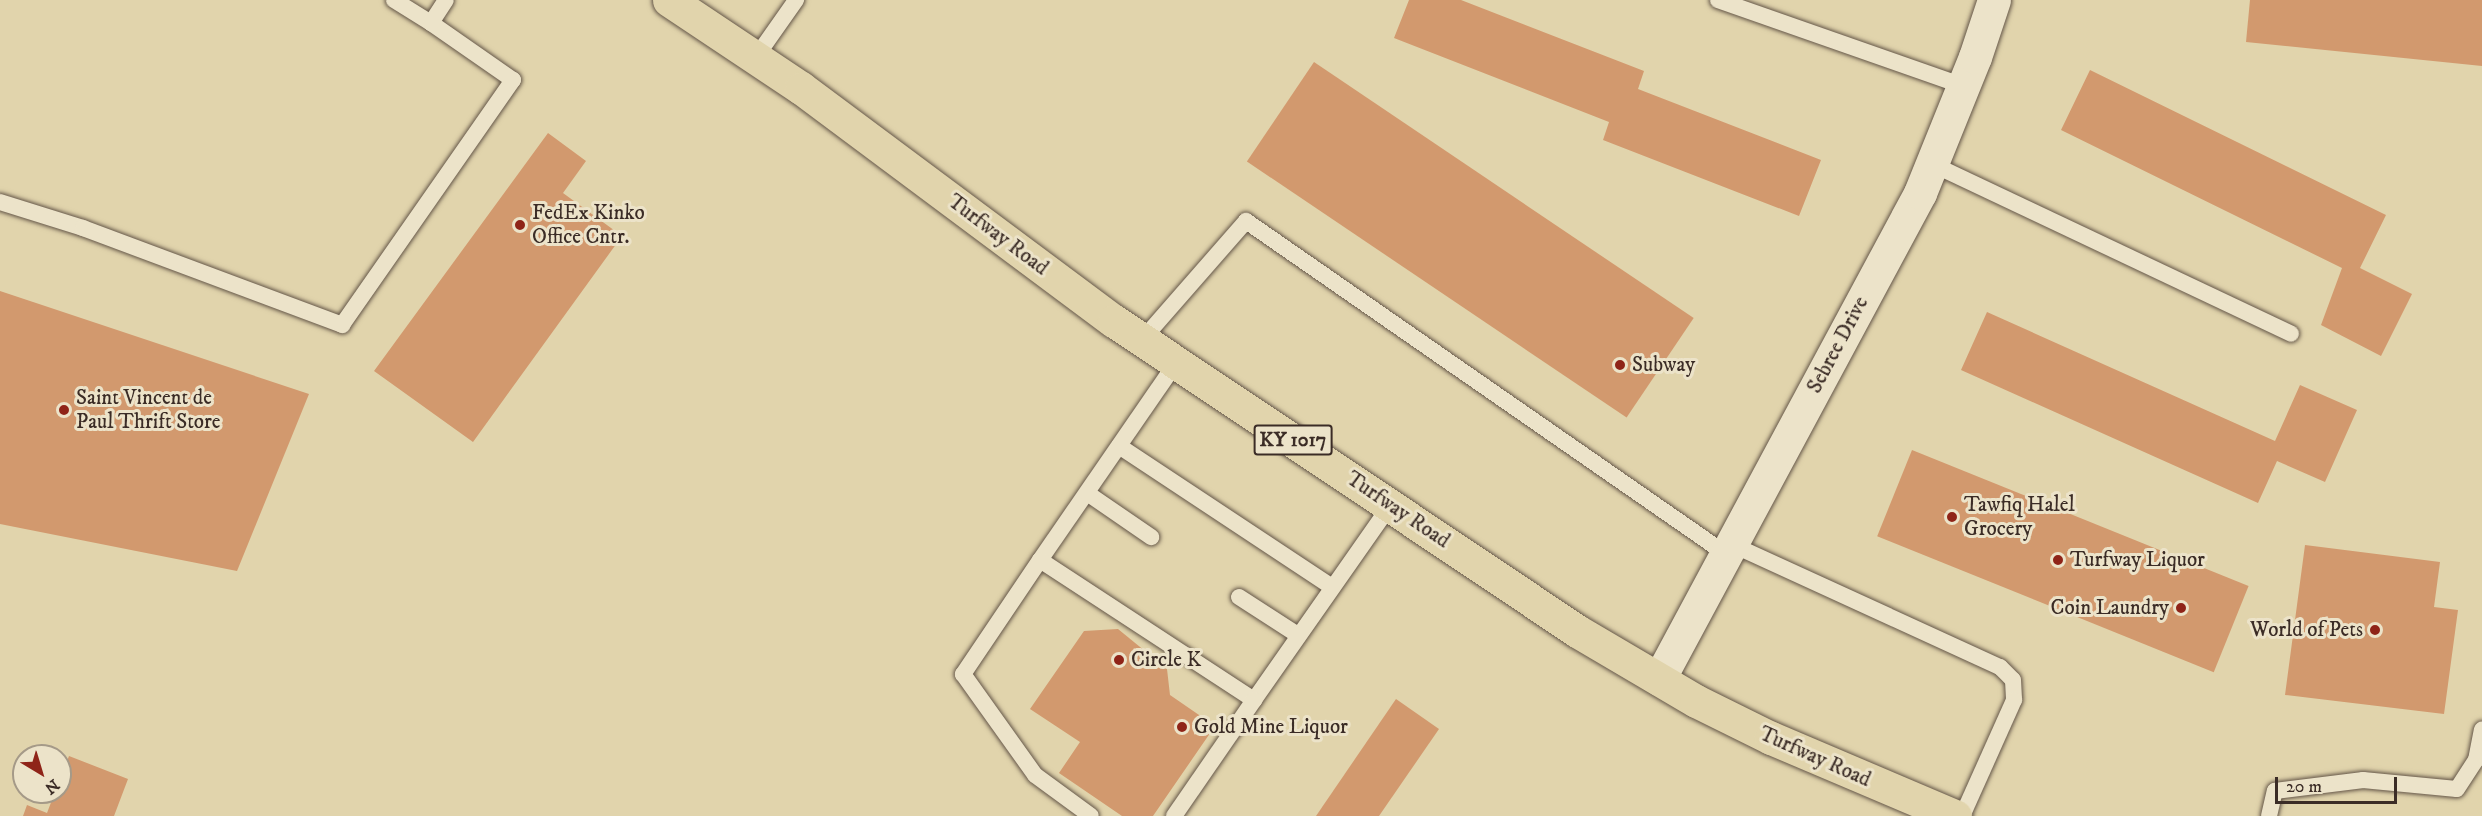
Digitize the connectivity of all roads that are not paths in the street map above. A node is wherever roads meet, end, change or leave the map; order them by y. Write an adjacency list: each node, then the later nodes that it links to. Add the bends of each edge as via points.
1 (394, 0): 7 (lane)
2 (446, 0): 7 (lane)
3 (669, 0): 8 (main road, Turfway Road / KY 1017)
4 (796, 0): 8 (lane)
5 (1718, 0): 9 (lane)
6 (1994, 0): 9 (street, Sebree Drive)
7 (431, 23): 11 (lane, via 513,80 342,325 83,228)
8 (756, 57): 13 (main road, Turfway Road / KY 1017)
9 (1963, 86): 10 (street, Sebree Drive)
10 (1932, 164): 12 (lane); 19 (street, Sebree Drive)
11 (0, 202)
12 (2291, 334)
13 (1142, 340): 14 (main road, Turfway Road / KY 1017); 19 (lane, via 1246,221)
14 (1176, 363): 15 (lane); 17 (main road, Turfway Road / KY 1017)
15 (1119, 446): 16 (lane); 21 (lane)
16 (1087, 493): 18 (lane); 20 (lane)
17 (1391, 504): 21 (lane); 24 (main road, Turfway Road / KY 1017, via 1577,631)
18 (1151, 537)
19 (1729, 549): 24 (street, Sebree Drive); 30 (lane, via 2000,667 2013,680 2014,700)
20 (1040, 560): 25 (lane); 27 (lane, via 963,674 1035,775)
21 (1332, 587): 23 (lane)
22 (1239, 597): 23 (lane)
23 (1298, 635): 25 (lane)
24 (1659, 679): 29 (main road, Turfway Road / KY 1017, via 1771,738)
25 (1254, 700): 28 (lane)
26 (2482, 730): 31 (lane, via 2476,760 2457,789 2363,780 2275,791)
27 (1091, 816)
28 (1174, 816)
29 (1955, 816)
30 (1962, 816)
31 (2269, 816)

